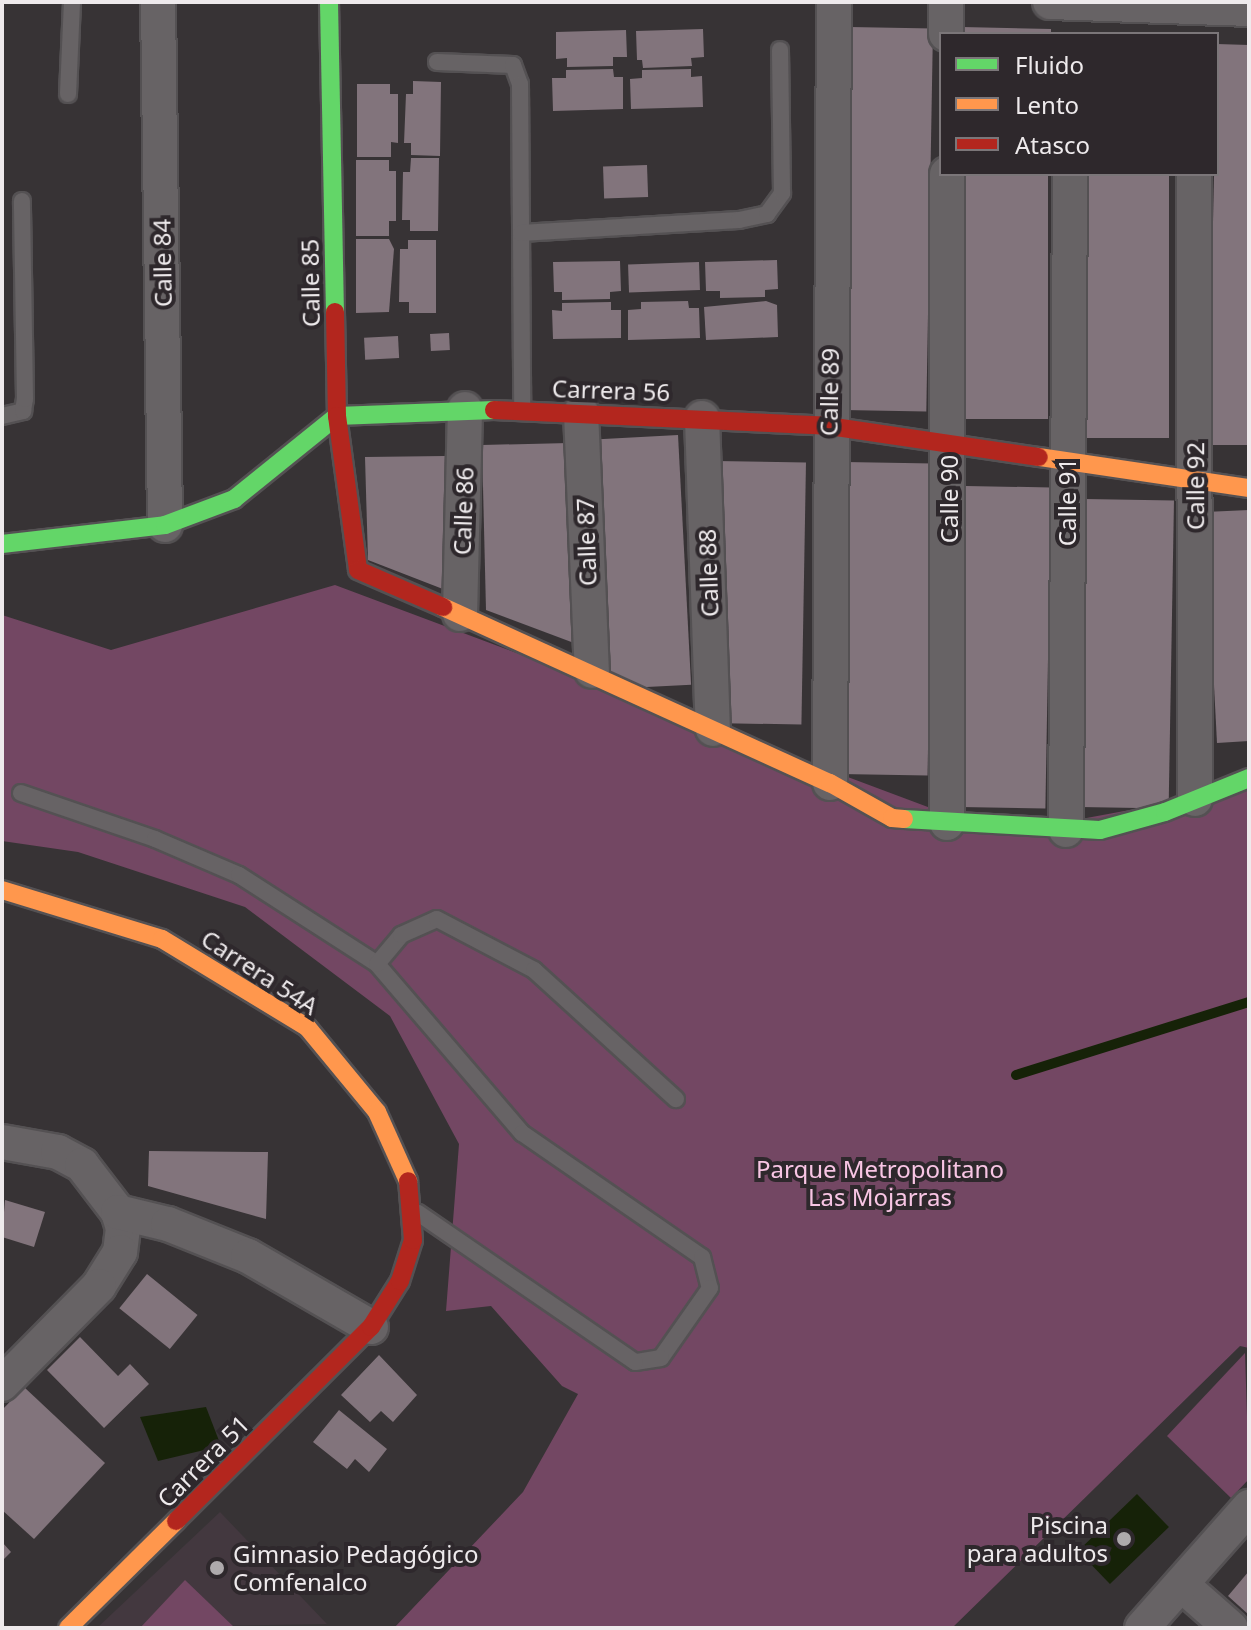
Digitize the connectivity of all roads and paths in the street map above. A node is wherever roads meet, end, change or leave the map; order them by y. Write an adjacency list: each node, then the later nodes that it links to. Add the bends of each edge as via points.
1 (72, 2): 14 (lane)
2 (158, 2): 31 (street, Calle 84)
3 (329, 2): 24 (street, Calle 85)
4 (834, 2): 26 (street, Calle 89)
5 (946, 2): 10 (street)
6 (1050, 2): 7 (street)
7 (1072, 2): 9 (street); 11 (street)
8 (1249, 9): 9 (street)
9 (1193, 20)
10 (946, 32)
11 (1072, 32)
12 (780, 50): 19 (lane, via 782,193 767,214)
13 (437, 62): 19 (lane, via 513,65 520,84)
14 (68, 94)
15 (947, 176): 27 (street, Calle 90)
16 (1070, 176): 28 (street, Calle 91)
17 (1194, 176): 29 (street, Calle 92)
18 (22, 201): 23 (lane, via 25,399 23,411)
19 (521, 233): 21 (lane)
20 (465, 409): 21 (street, Carrera 56); 24 (street, Carrera 56); 33 (street, Calle 86)
21 (522, 410): 22 (street, Carrera 56)
22 (581, 412): 25 (street, Carrera 56); 34 (street, Calle 87)
23 (2, 416)
24 (337, 416): 31 (street, via 234,499); 33 (street, Calle 85, via 358,570)
25 (702, 418): 26 (street, Carrera 56); 35 (street, Calle 88)
26 (828, 426): 27 (street, Carrera 56); 37 (street, Calle 89)
27 (949, 442): 28 (street, Carrera 56); 40 (street, Calle 90)
28 (1066, 462): 29 (street, Carrera 56); 41 (street, Calle 91)
29 (1195, 482): 30 (street, Carrera 56); 39 (street, Calle 92)
30 (1249, 488)
31 (165, 525): 32 (street)
32 (2, 544)
33 (460, 614): 34 (street)
34 (592, 671): 35 (street)
35 (713, 729): 37 (street)
36 (1249, 778): 39 (street)
37 (830, 783): 40 (street, via 892,818)
38 (21, 793): 43 (lane, via 155,839 239,875)
39 (1195, 799): 41 (street, via 1100,830)
40 (947, 823): 41 (street)
41 (1066, 830)
42 (2, 890): 46 (street, Carrera 54A, via 162,939 307,1027 377,1112 405,1166)
43 (377, 964): 44 (lane, via 401,935 437,919 534,970); 46 (lane, via 522,1133 702,1257 710,1288 661,1358 635,1362)
44 (676, 1099)
45 (2, 1142): 47 (street, via 58,1152 82,1165)
46 (414, 1210): 48 (street, Carrera 54A, via 413,1240 400,1281)
47 (118, 1212): 48 (street, via 168,1224 248,1256); 49 (street, via 123,1228 120,1252 99,1286)
48 (371, 1327): 52 (street, Carrera 51)
49 (2, 1384)
50 (1249, 1507): 51 (street)
51 (1182, 1585): 53 (street); 54 (street)
52 (68, 1628)
53 (1142, 1628)
54 (1231, 1628)

